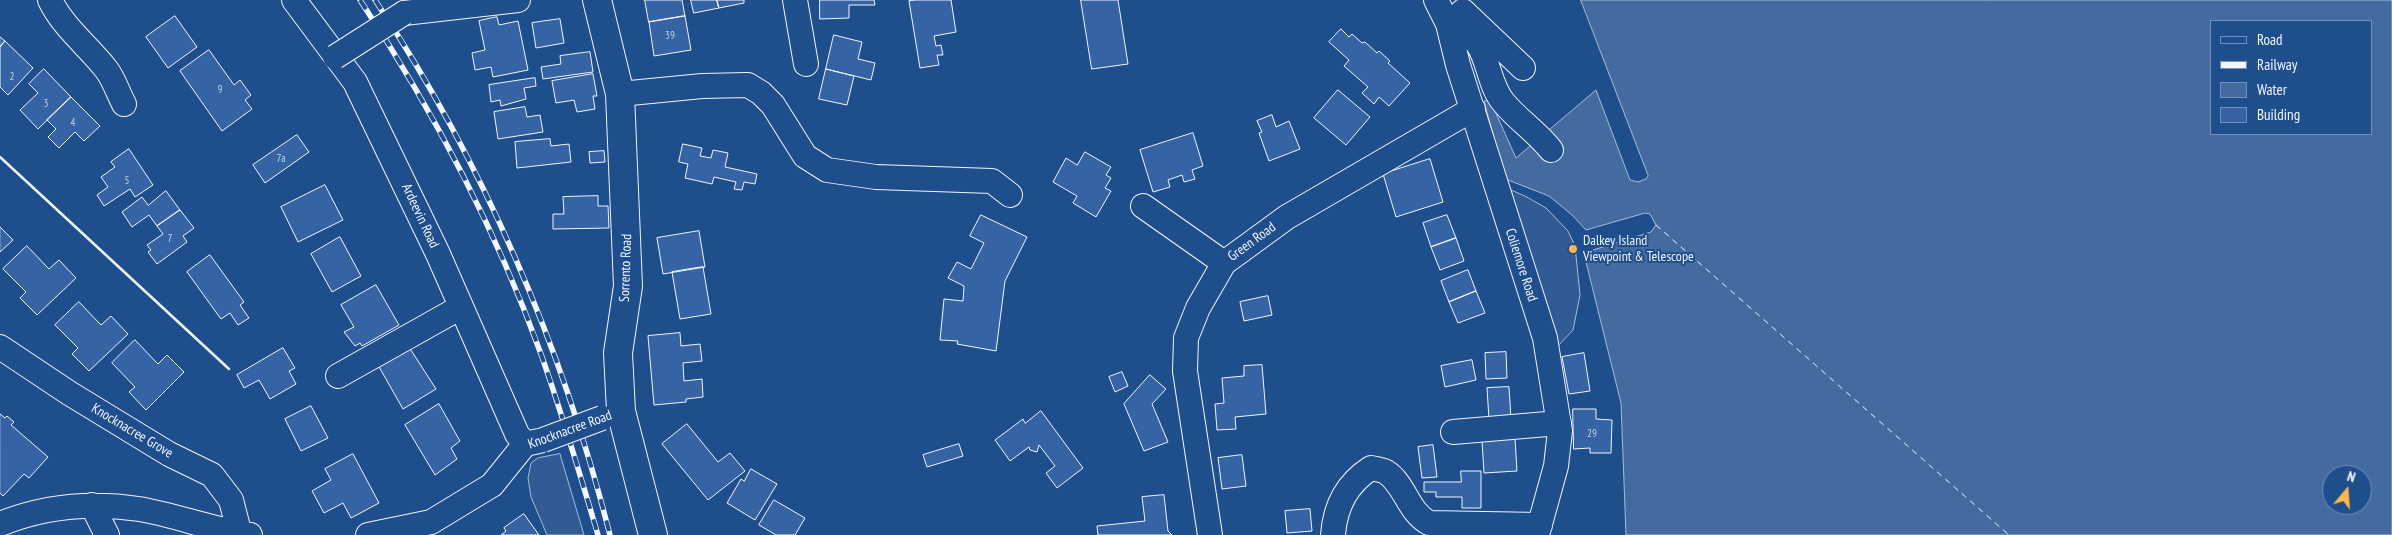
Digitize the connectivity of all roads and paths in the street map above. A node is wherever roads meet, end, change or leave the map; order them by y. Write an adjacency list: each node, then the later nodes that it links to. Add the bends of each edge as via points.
1 (50, 0): 12 (street, via 58,16 108,72)
2 (294, 0): 8 (street, Ardeevin Road)
3 (518, 0): 8 (street, bridge, via 404,14)
4 (597, 0): 11 (main road, Sorrento Road)
5 (795, 0): 9 (street)
6 (1436, 0): 7 (street, Coliemore Road)
7 (1448, 24): 10 (street, via 1463,11); 13 (street, Coliemore Road); 14 (street, via 1478,44 1503,103 1540,135)
8 (335, 57): 18 (street, Ardeevin Road, via 355,82)
9 (806, 64)
10 (1523, 68)
11 (620, 94): 15 (street, via 748,85 773,105 805,156 827,170 876,177 992,181); 21 (main road, Sorrento Road, via 628,286)
12 (124, 104)
13 (1473, 109): 17 (street, Green Road, via 1287,217); 22 (street, Coliemore Road, via 1545,338)
14 (1551, 150)
15 (1010, 195)
16 (1143, 206): 17 (street)
17 (1224, 262): 32 (street, Green Road, via 1198,308 1186,338 1185,371)
18 (461, 307): 20 (street); 24 (street, Ardeevin Road, via 517,434)
19 (0, 347): 30 (street, Knocknacree Grove, via 161,449 212,475 231,500)
20 (338, 376)
21 (612, 415): 24 (street, Knocknacree Road, bridge); 28 (main road, Sorrento Road)
22 (1559, 423): 23 (street); 27 (street, Coliemore Road, via 1556,466)
23 (1453, 432)
24 (534, 442): 31 (street, Knocknacree Road, via 492,485 431,522)
25 (92, 505): 26 (street, via 45,509); 29 (street); 30 (street, via 139,509)
26 (0, 524)
27 (1539, 530): 33 (street, via 1429,523 1419,518 1386,472 1371,468 1356,477 1339,505)
28 (657, 534)
29 (107, 535)
30 (243, 535)
31 (368, 535)
32 (1210, 535)
33 (1333, 535)

